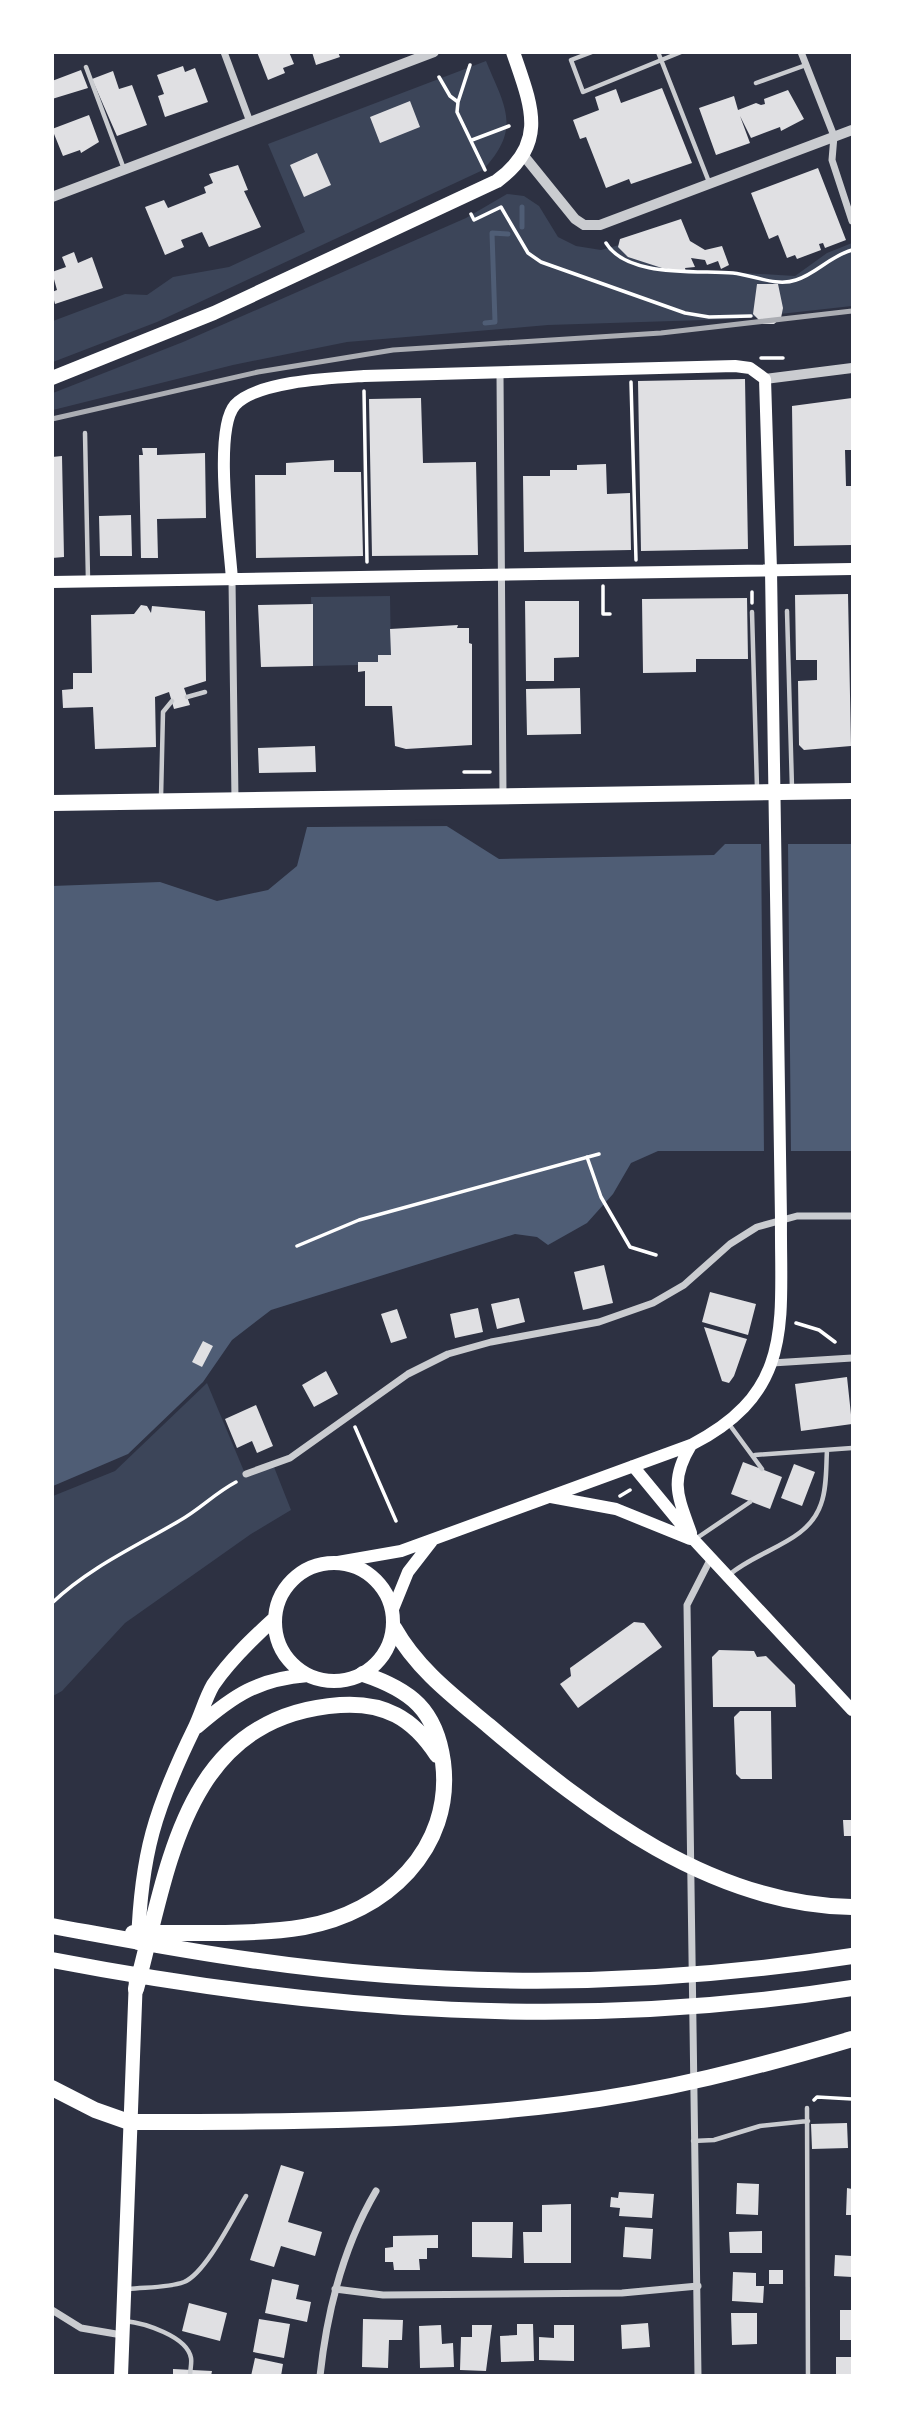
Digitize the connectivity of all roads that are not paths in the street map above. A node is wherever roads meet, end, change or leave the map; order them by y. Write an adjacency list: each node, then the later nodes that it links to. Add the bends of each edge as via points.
1 (224, 52): 12 (street)
2 (434, 52): 12 (street)
3 (513, 52): 15 (main road, via 531,112)
4 (592, 52): 8 (lane, via 571,60 583,92)
5 (657, 52): 8 (lane)
6 (681, 52): 8 (lane)
7 (801, 52): 9 (street)
8 (661, 62): 17 (lane)
9 (806, 65): 11 (lane); 14 (street)
10 (86, 67): 16 (lane)
11 (756, 83)
12 (250, 122): 16 (street)
13 (852, 130): 14 (street)
14 (834, 136): 17 (street); 19 (street, via 832,160)
15 (524, 156): 17 (street, via 584,225 600,225); 22 (main road, via 485,188 214,313)
16 (124, 170): 18 (street)
17 (709, 183)
18 (52, 197)
19 (852, 221)
20 (852, 368): 23 (street)
21 (500, 374): 23 (main road, via 735,366 750,368); 27 (street); 28 (main road, via 364,376 280,386 237,403 224,438)
22 (52, 378)
23 (765, 379): 26 (main road)
24 (85, 433): 29 (lane)
25 (852, 569): 26 (main road)
26 (771, 570): 27 (main road); 45 (main road, via 780,1300)
27 (502, 575): 28 (main road); 39 (street)
28 (232, 580): 29 (main road); 40 (street)
29 (88, 581): 30 (main road)
30 (52, 582)
31 (787, 611): 38 (lane)
32 (752, 612): 37 (lane)
33 (205, 692): 34 (lane)
34 (187, 697)
35 (172, 701): 42 (lane, via 163,712)
36 (852, 791): 38 (highway)
37 (757, 792): 38 (highway); 39 (highway)
38 (792, 792)
39 (503, 797): 40 (highway)
40 (240, 802): 42 (highway)
41 (52, 803): 42 (highway)
42 (161, 803)
43 (852, 1216): 53 (street, via 797,1216 757,1227 684,1285 653,1303 599,1322 448,1354 408,1374 290,1458)
44 (852, 1358): 45 (street)
45 (772, 1363): 46 (main road, via 756,1397)
46 (729, 1424): 47 (main road); 50 (lane)
47 (691, 1445): 51 (main road); 57 (main road, via 676,1481)
48 (852, 1448): 49 (lane)
49 (827, 1450): 50 (lane); 60 (lane, via 822,1502 815,1519 786,1542 746,1560)
50 (755, 1455): 52 (lane)
51 (633, 1466): 54 (main road); 57 (main road)
52 (762, 1469)
53 (246, 1474)
54 (550, 1497): 56 (main road); 57 (main road, via 616,1509)
55 (750, 1502): 57 (lane)
56 (435, 1538): 59 (main road, via 401,1551); 61 (main road, via 408,1572)
57 (694, 1540): 58 (main road)
58 (710, 1558): 60 (main road); 81 (street, via 687,1605)
59 (338, 1562): 61 (main road, via 373,1576); 62 (main road, via 319,1563 302,1571 278,1600)
60 (727, 1577): 66 (main road)
61 (393, 1609): 63 (main road)
62 (274, 1619): 65 (main road, via 283,1652); 67 (main road, via 223,1672)
63 (394, 1628): 64 (main road, via 389,1646); 69 (highway, via 420,1667 512,1746 664,1854 760,1894)
64 (363, 1674): 65 (main road, via 326,1681); 68 (highway, via 391,1683 420,1704 433,1722)
65 (308, 1675): 67 (main road, via 282,1677 240,1692)
66 (852, 1710)
67 (193, 1731): 74 (main road, via 162,1797 147,1847)
68 (443, 1762): 71 (highway, via 438,1824 418,1864 373,1902 304,1927); 74 (highway, via 424,1734 401,1715 381,1707 356,1704 305,1709 248,1736 221,1759 184,1817)
69 (852, 1908)
70 (52, 1926): 71 (highway)
71 (99, 1934): 72 (highway, via 250,1960 497,1981 725,1973)
72 (852, 1956)
73 (52, 1960): 75 (highway, via 246,1991 439,2010 586,2014 726,2006)
74 (135, 1989): 80 (main road)
75 (852, 1989)
76 (852, 2039): 80 (highway, via 720,2076 564,2104 457,2115)
77 (54, 2089): 80 (highway)
78 (807, 2108): 79 (lane)
79 (808, 2121): 81 (lane); 93 (lane)
80 (130, 2122): 85 (main road)
81 (693, 2141): 84 (street)
82 (376, 2191): 86 (street, via 355,2226)
83 (246, 2196): 85 (lane, via 188,2280)
84 (698, 2286): 86 (street, via 611,2293 383,2295); 92 (street)
85 (124, 2289): 88 (main road)
86 (335, 2289): 91 (street)
87 (52, 2311): 88 (street, via 81,2328)
88 (123, 2328): 89 (main road); 90 (lane, via 157,2328 187,2350)
89 (121, 2375)
90 (190, 2375)
91 (320, 2375)
92 (698, 2375)
93 (808, 2375)

